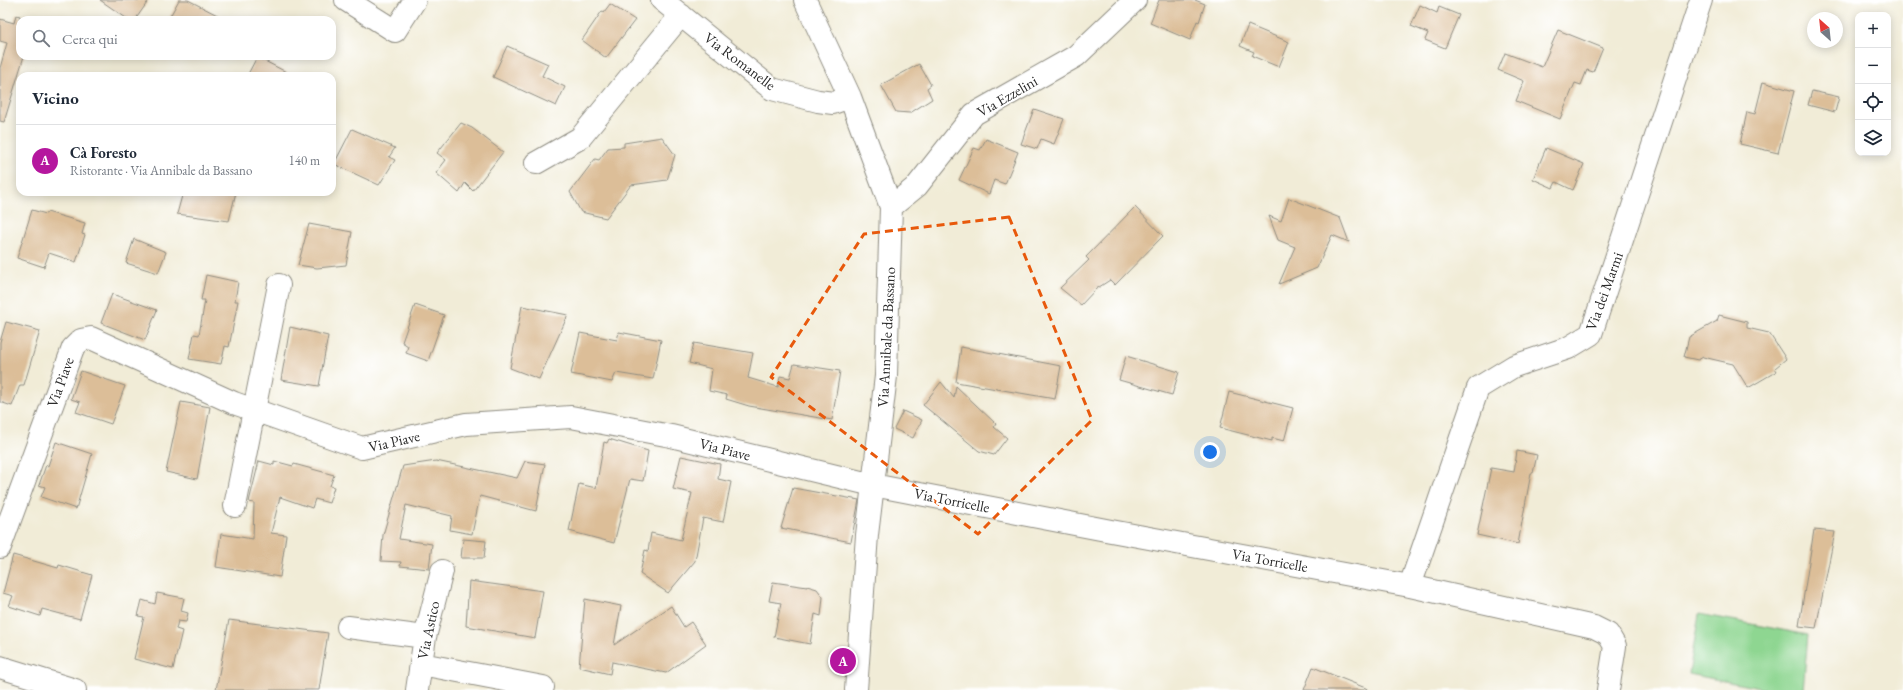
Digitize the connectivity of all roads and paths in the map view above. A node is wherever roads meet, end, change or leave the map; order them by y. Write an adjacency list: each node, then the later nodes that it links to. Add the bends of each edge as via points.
1 (346, 0): 2 (street, via 395,31)
2 (415, 0)
3 (662, 0): 7 (street, Via Romanelle)
4 (805, 0): 8 (street, Via Annibale da Bassano)
5 (1135, 0): 10 (street, Via Ezzelini, via 1076,56 974,114 917,186)
6 (1701, 0): 17 (street, Via dei Marmi, via 1591,334 1568,348 1514,366 1478,388)
7 (681, 15): 8 (street, Via Romanelle, via 772,89 833,103); 9 (street, via 580,138)
8 (850, 97): 10 (street, Via Annibale da Bassano)
9 (536, 163)
10 (891, 207): 13 (street, Via Annibale da Bassano, via 886,376)
11 (279, 285): 12 (street)
12 (254, 410): 13 (street, Via Piave, via 362,448 466,424 571,417 671,436); 14 (street); 15 (street, Via Piave, via 91,338 81,340 73,348)
13 (873, 485): 17 (street, Via Torricelle); 25 (street, Via Annibale da Bassano)
14 (235, 506)
15 (0, 547)
16 (442, 571): 19 (street, Via Astico)
17 (1410, 586): 26 (street, Via Torricelle, via 1594,627 1608,634 1615,646)
18 (348, 627): 19 (street)
19 (425, 637): 20 (street, Via Astico)
20 (421, 664): 22 (street); 24 (street, Via Astico)
21 (0, 667): 23 (street)
22 (543, 687)
23 (75, 690)
24 (417, 690)
25 (856, 690)
26 (1608, 690)

